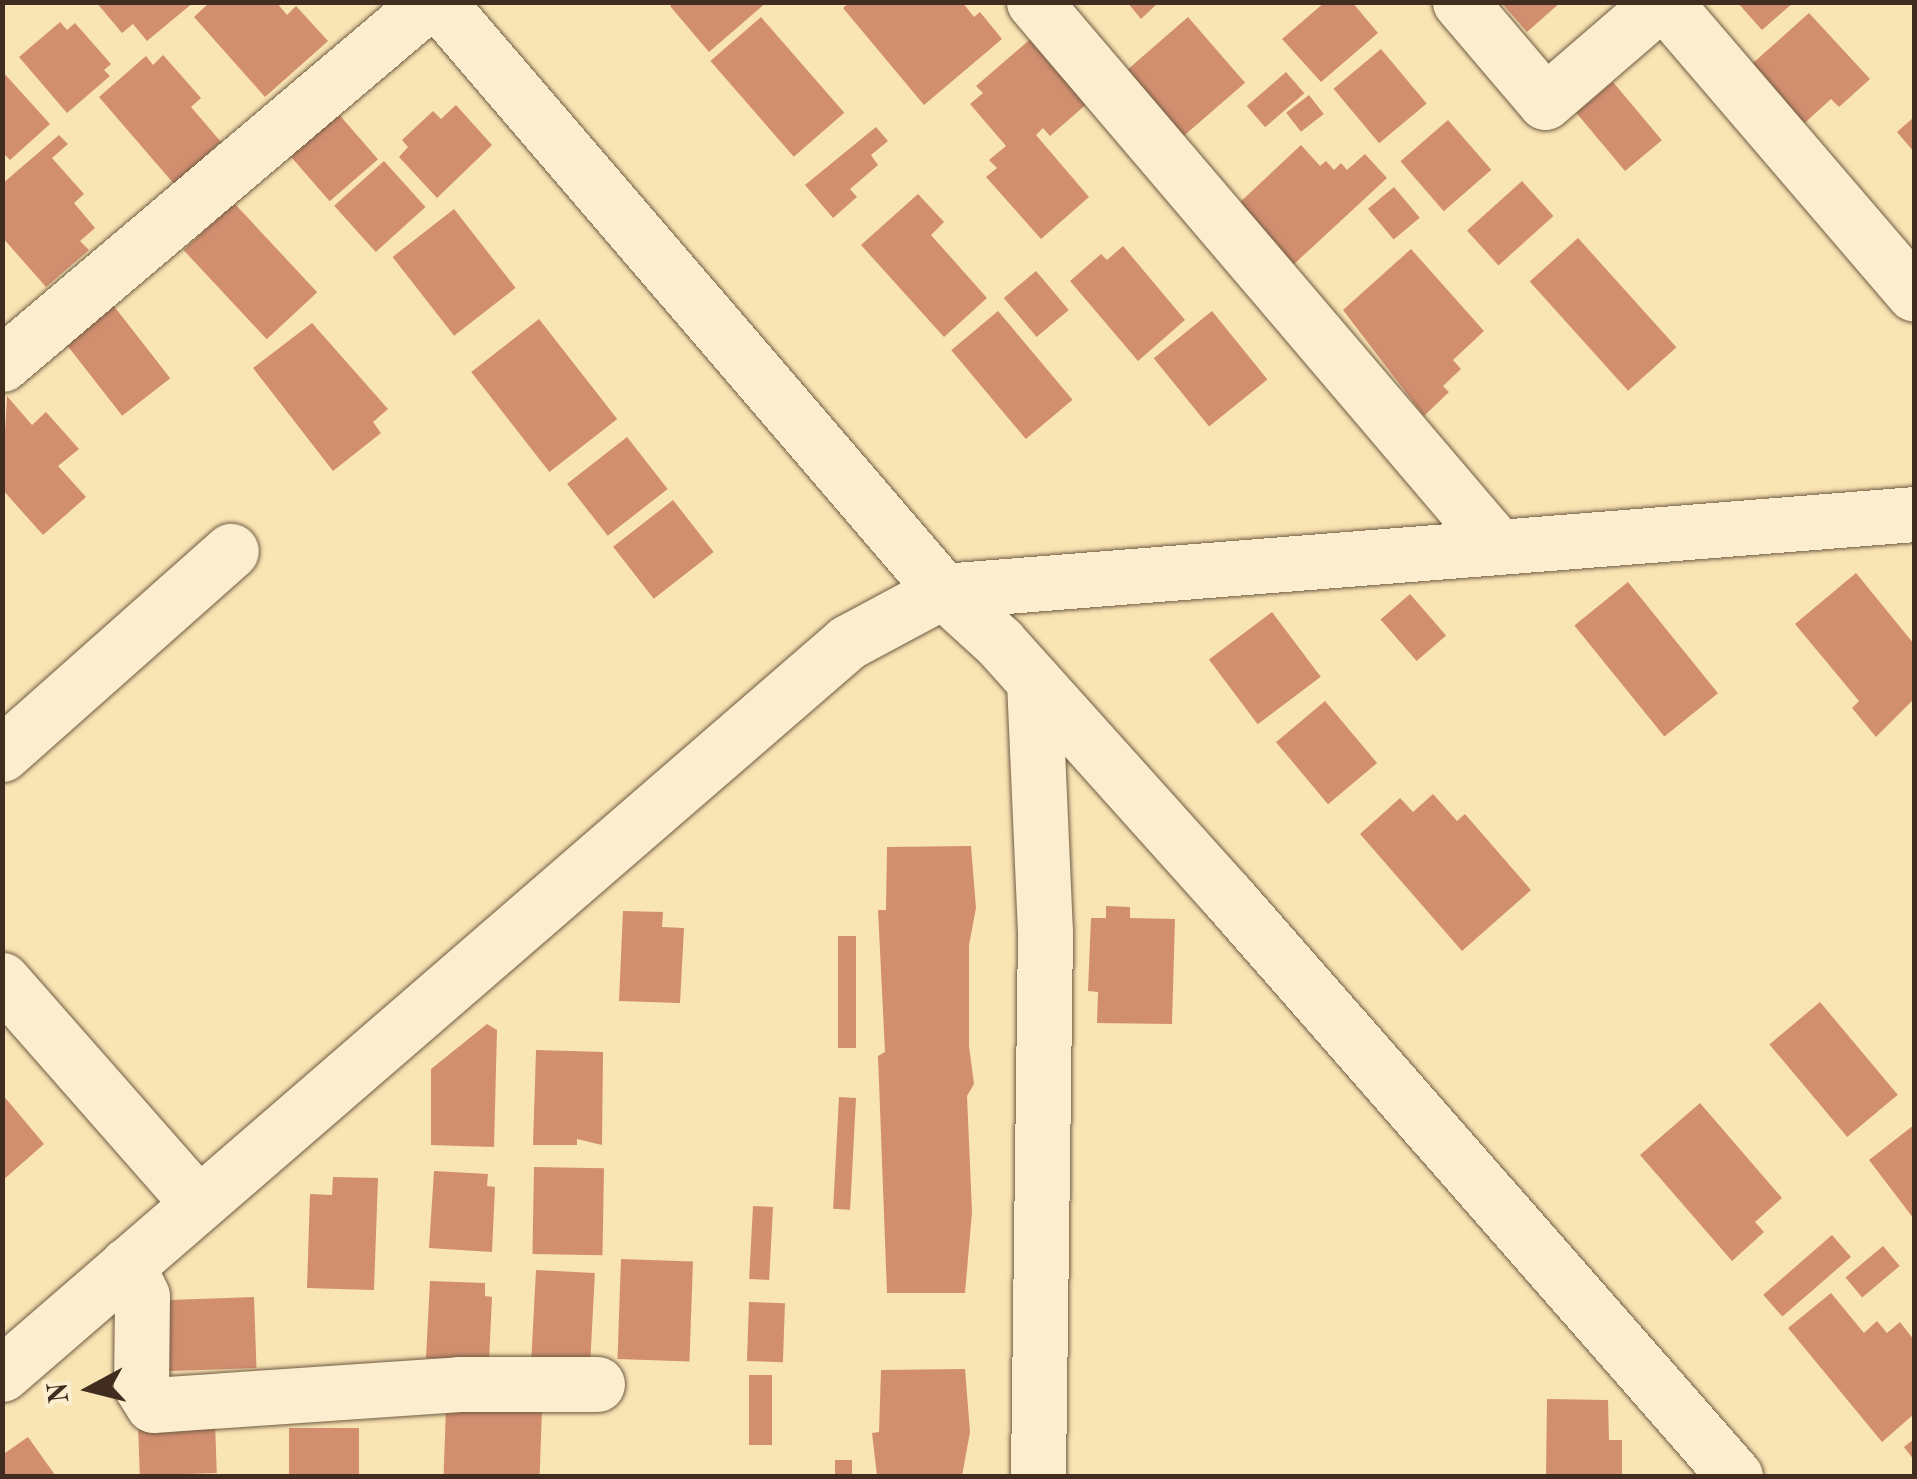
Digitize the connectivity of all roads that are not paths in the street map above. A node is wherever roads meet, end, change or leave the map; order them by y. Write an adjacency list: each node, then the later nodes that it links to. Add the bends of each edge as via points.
1 (429, 2): 7 (street)
2 (438, 2): 11 (street)
3 (1034, 2): 9 (street)
4 (1460, 2): 5 (street, via 1546,102)
5 (1663, 2): 6 (street)
6 (1914, 294)
7 (2, 364)
8 (1914, 514): 9 (street)
9 (1498, 548): 11 (street)
10 (232, 551): 13 (street)
11 (943, 591): 12 (street); 15 (street, via 848,642)
12 (1034, 681): 19 (street, via 1046,931); 20 (street)
13 (2, 754)
14 (2, 980): 15 (street)
15 (198, 1202): 16 (street)
16 (126, 1264): 17 (street); 18 (street, via 142,1296 142,1386 153,1404 459,1384)
17 (2, 1374)
18 (597, 1384)
19 (1038, 1476)
20 (1735, 1476)

